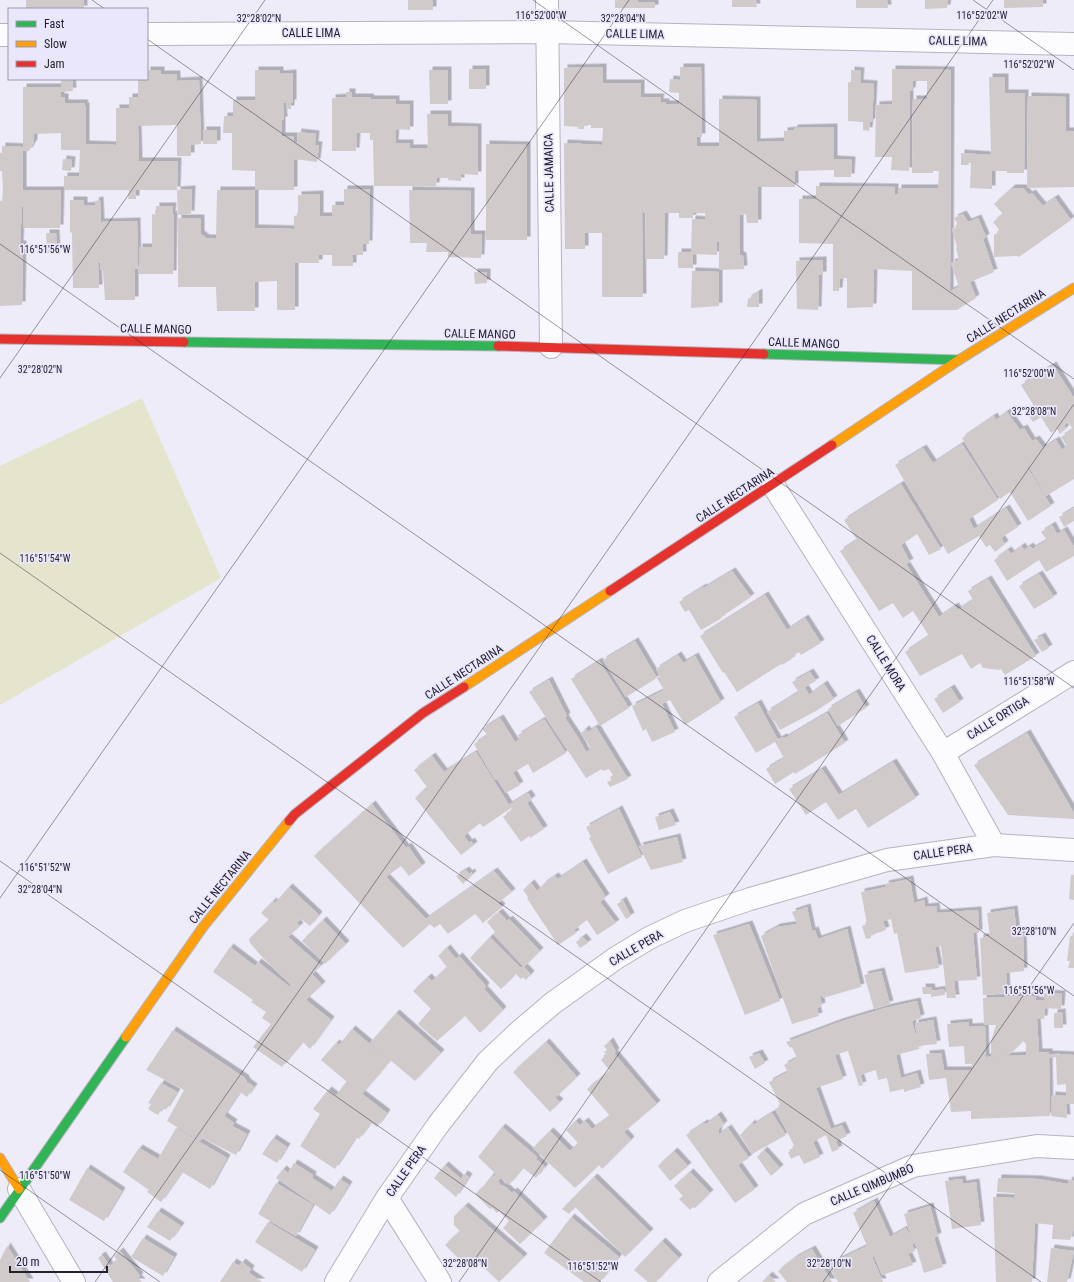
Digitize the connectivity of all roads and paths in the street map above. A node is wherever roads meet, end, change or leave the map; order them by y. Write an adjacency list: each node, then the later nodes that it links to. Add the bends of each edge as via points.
1 (547, 0): 2 (street, CALLE JAMAICA)
2 (547, 32): 3 (street, CALLE LIMA); 4 (street, CALLE LIMA); 7 (street, CALLE JAMAICA)
3 (148, 34)
4 (1074, 44)
5 (1074, 288): 8 (street, CALLE NECTARINA)
6 (0, 339): 7 (street, CALLE MANGO)
7 (551, 347): 8 (street, CALLE MANGO)
8 (959, 360): 9 (street, CALLE NECTARINA)
9 (773, 485): 11 (street, CALLE MORA); 16 (street, CALLE NECTARINA, via 423,712 295,814 202,927)
10 (1074, 672): 11 (street, CALLE ORTIGA)
11 (943, 753): 12 (street, CALLE MORA)
12 (994, 846): 13 (street, CALLE PERA); 17 (street, CALLE PERA, via 887,860 750,899 685,921 649,938 553,1003 488,1061 438,1124)
13 (1074, 850)
14 (1074, 1148): 22 (street, CALLE QIMBUMBO, via 1037,1146 913,1166 804,1214)
15 (0, 1158): 16 (street)
16 (19, 1190): 18 (street, CALLE NECTARINA); 19 (street)
17 (387, 1198): 20 (street, CALLE PERA); 21 (street)
18 (0, 1218)
19 (74, 1282)
20 (336, 1282)
21 (440, 1282)
22 (719, 1282)

